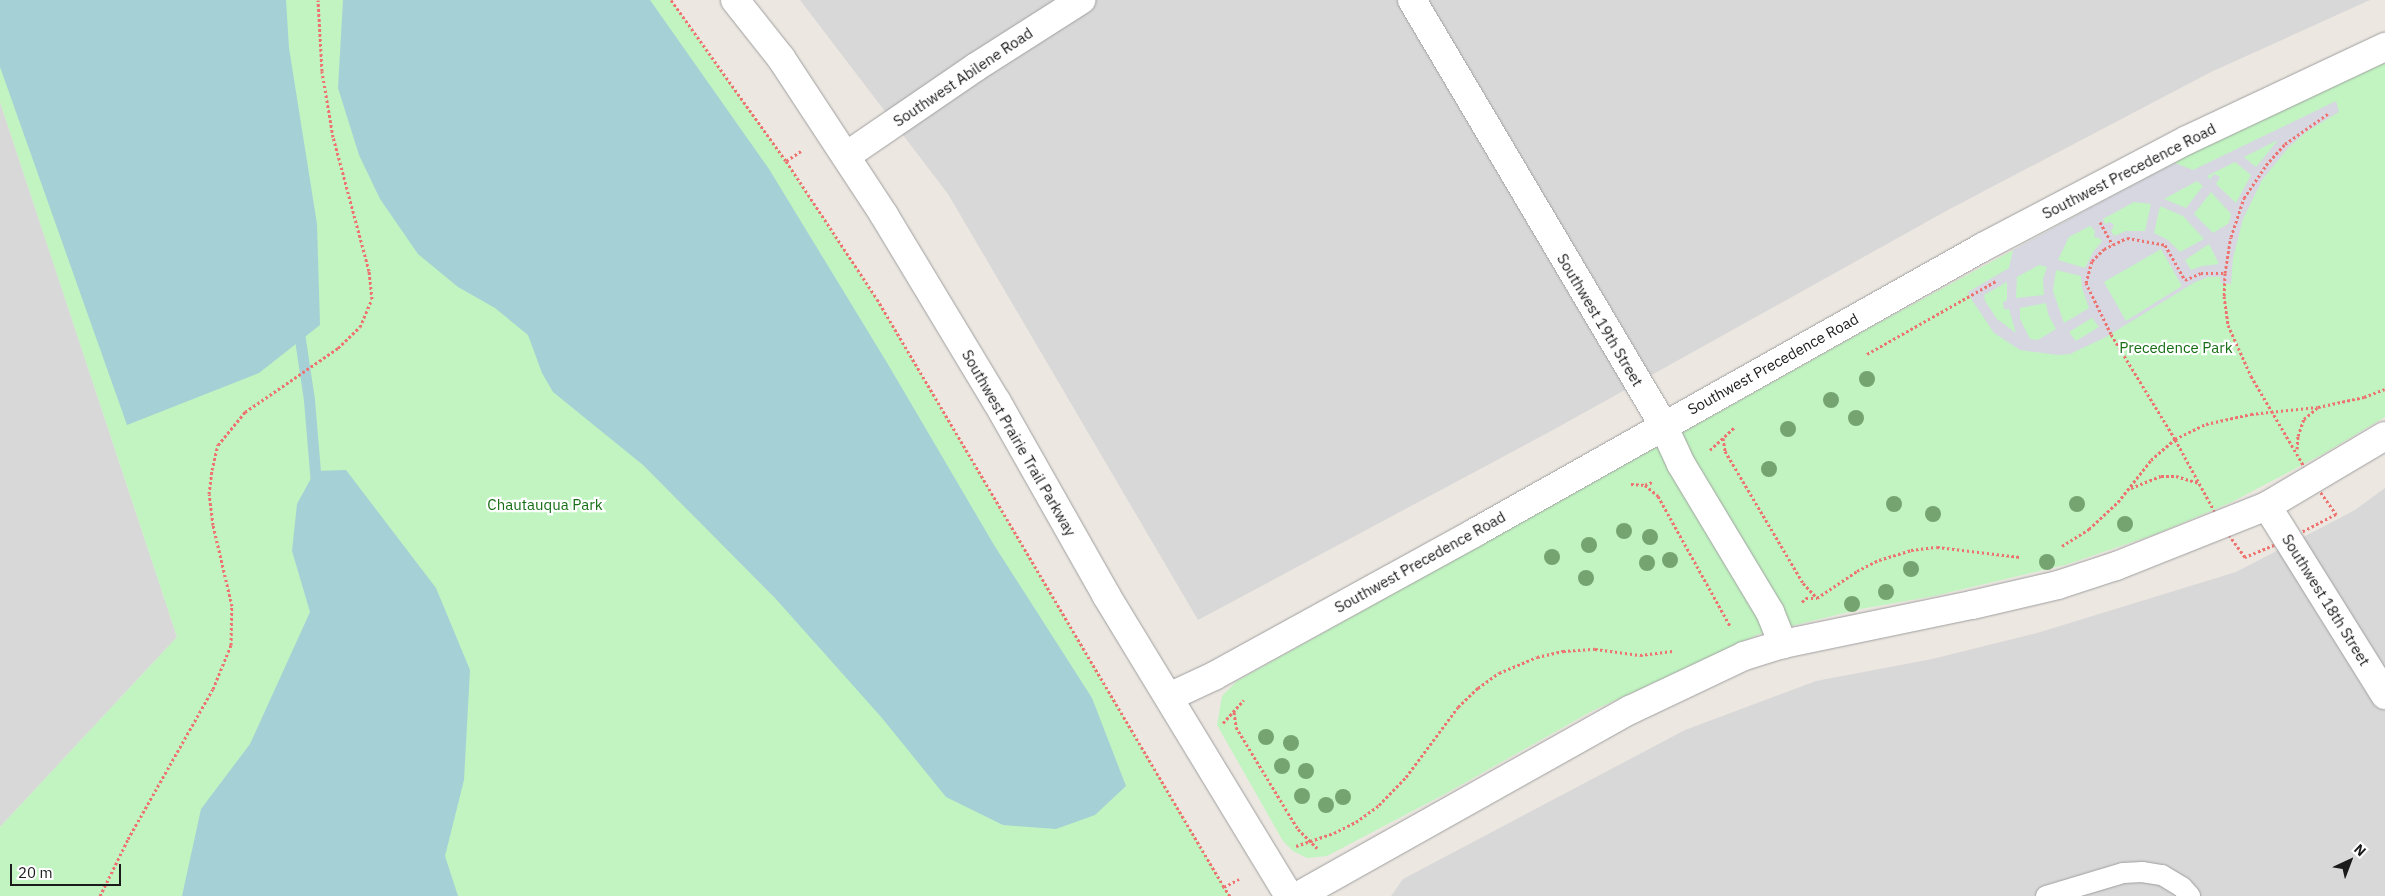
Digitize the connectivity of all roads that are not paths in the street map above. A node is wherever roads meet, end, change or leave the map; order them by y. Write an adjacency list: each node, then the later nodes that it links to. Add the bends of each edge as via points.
1 (735, 0): 5 (street, Southwest Prairie Trail Parkway, via 781,58)
2 (1081, 0): 5 (street, Southwest Abilene Road)
3 (1412, 0): 6 (street, Southwest 19th Street)
4 (2385, 47): 6 (street, Southwest Precedence Road, via 2186,140 1983,247)
5 (846, 156): 11 (street, Southwest Prairie Trail Parkway, via 992,394 1106,595)
6 (1663, 425): 9 (street, Southwest 19th Street, via 1682,464 1770,612); 11 (street, Southwest Precedence Road, via 1214,676)
7 (2385, 436): 8 (street)
8 (2267, 506): 9 (street, via 2116,566 2058,585); 10 (street, Southwest 18th Street)
9 (1784, 644): 13 (street, via 1744,656 1630,710)
10 (2385, 695)
11 (1169, 697): 12 (street, Southwest Prairie Trail Parkway)
12 (1289, 896)
13 (1298, 896)
14 (2046, 896): 15 (lane, via 2123,873 2142,872 2162,875)
15 (2190, 896)

